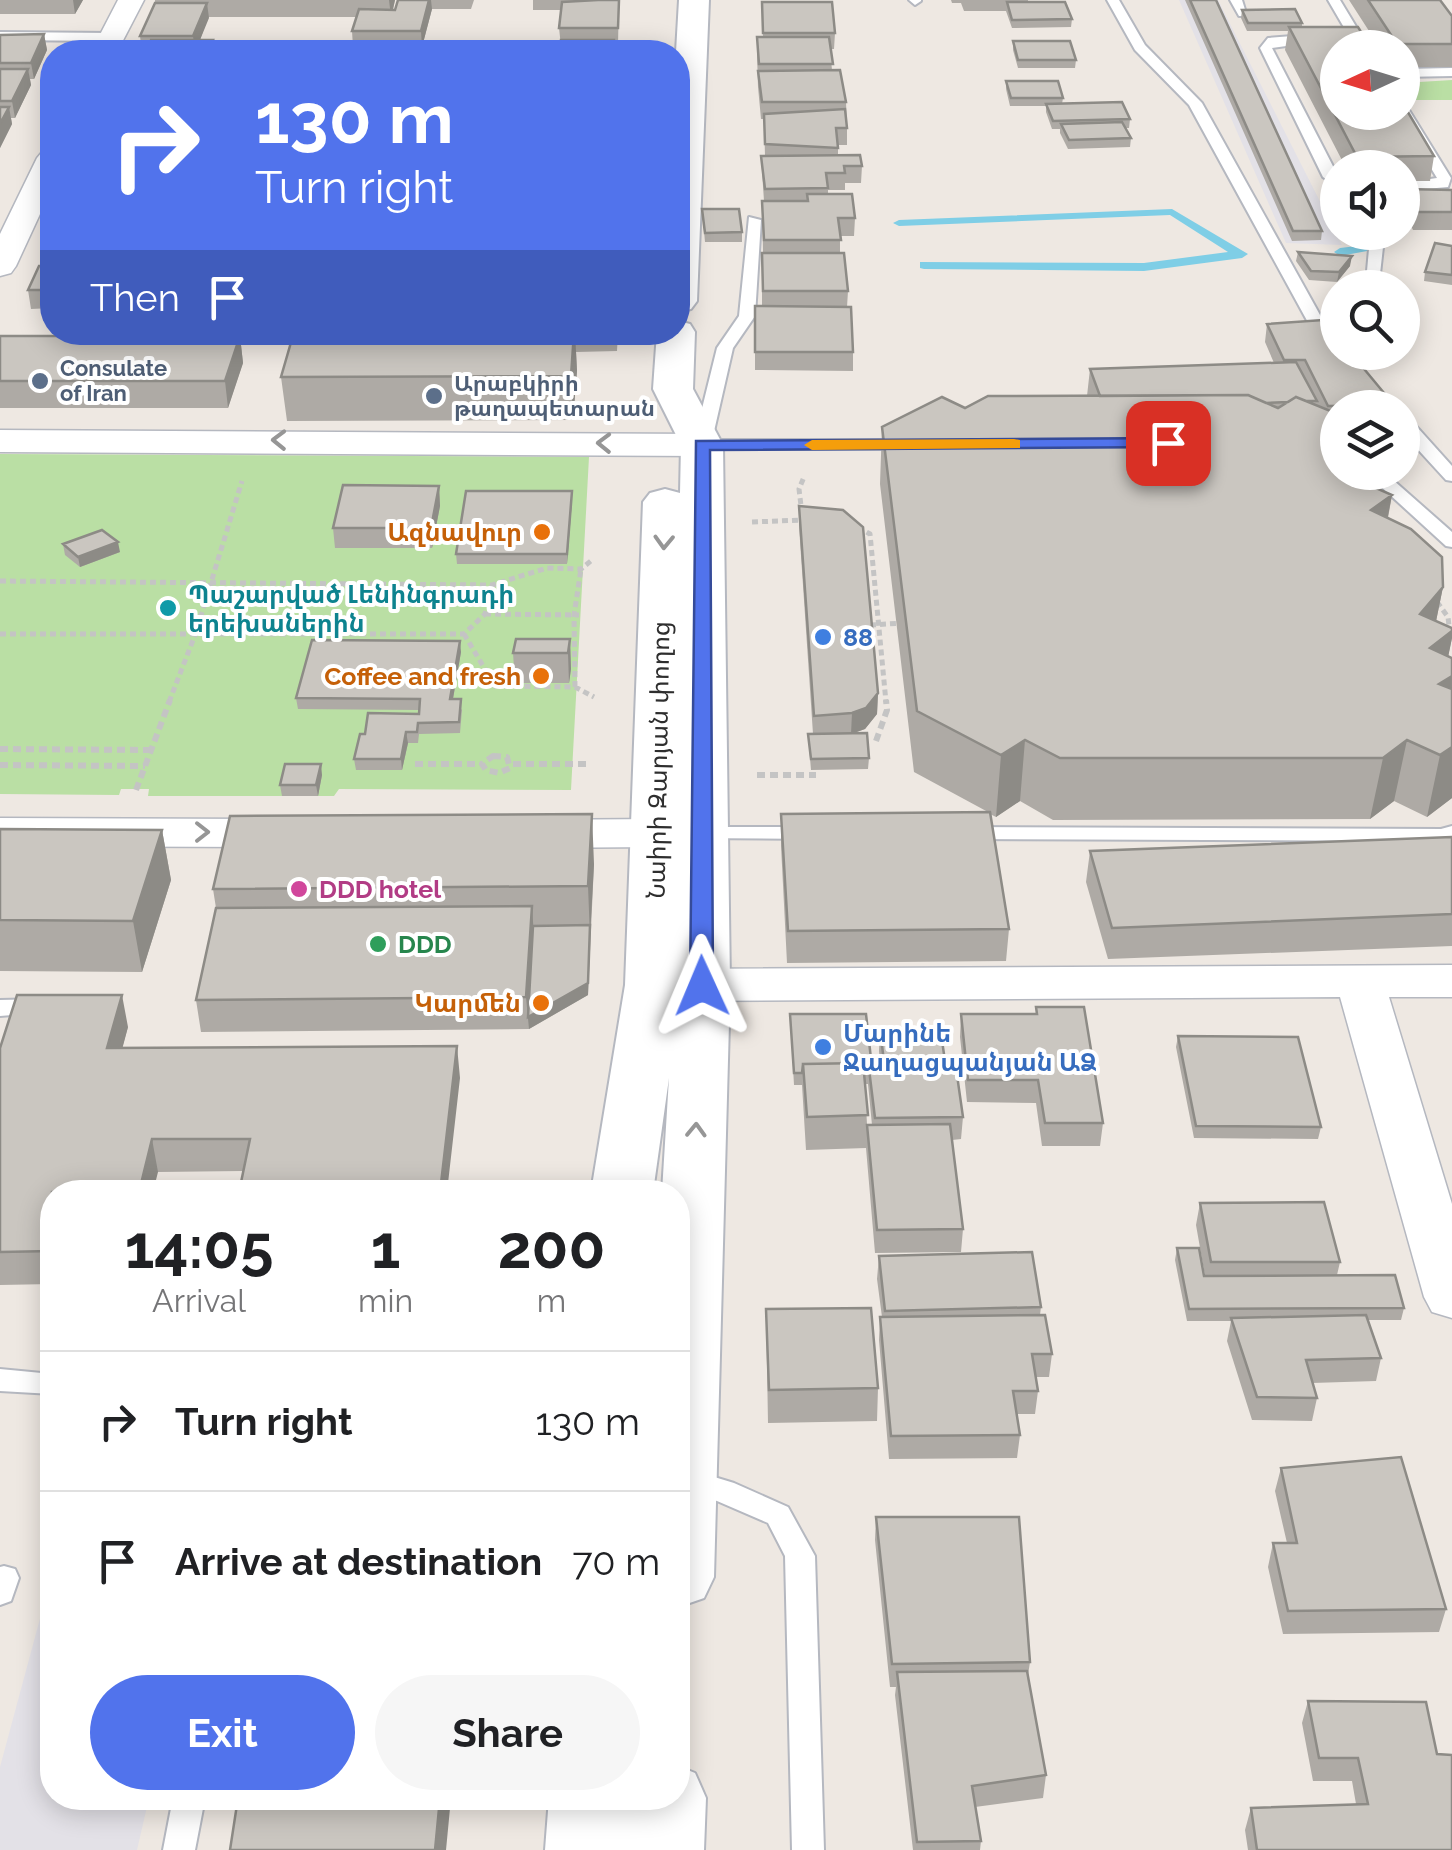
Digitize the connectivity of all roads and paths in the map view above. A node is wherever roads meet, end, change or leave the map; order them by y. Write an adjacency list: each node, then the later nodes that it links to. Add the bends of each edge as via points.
1 (130, 0): 8 (street)
2 (694, 0): 12 (main road)
3 (1113, 0): 19 (lane, via 1140,47 1195,103)
4 (1334, 0): 5 (lane)
5 (1353, 30)
6 (0, 36): 7 (lane)
7 (48, 40)
8 (110, 40)
9 (1320, 41): 14 (lane, via 1279,39 1266,48)
10 (1452, 72): 11 (lane)
11 (1420, 73)
12 (690, 75)
13 (1414, 130): 16 (lane, via 1444,178 1443,184)
14 (1320, 157)
15 (40, 183): 18 (street)
16 (1420, 187)
17 (754, 220): 23 (lane, via 746,316)
18 (0, 266)
19 (1320, 328)
20 (675, 345): 23 (main road, Նաիրի Զարյան փողոց, via 672,389)
21 (1420, 441): 26 (lane)
22 (0, 442): 23 (street, one-way to 22)
23 (684, 444): 24 (lane); 67 (main road, Նաիրի Զարյան փողոց)
24 (933, 444)
25 (805, 476): 29 (path)
26 (1452, 476)
27 (242, 481): 36 (path)
28 (1393, 490): 33 (lane)
29 (804, 520): 30 (path); 31 (path)
30 (819, 521)
31 (752, 522)
32 (849, 523): 45 (path, via 870,534)
33 (1452, 542)
34 (592, 560): 35 (path)
35 (580, 568): 38 (path, via 544,569); 41 (path)
36 (213, 580): 37 (path); 38 (path); 48 (path)
37 (0, 581)
38 (492, 585): 40 (path)
39 (1429, 593): 42 (path)
40 (485, 614): 41 (path); 47 (path)
41 (576, 615): 50 (path)
42 (1450, 617): 49 (path)
43 (916, 621): 45 (path)
44 (870, 625): 45 (path)
45 (879, 625): 52 (path, via 887,710)
46 (0, 634): 48 (path)
47 (464, 634): 48 (path); 50 (path, via 495,686)
48 (195, 635): 54 (path)
49 (1448, 648)
50 (576, 687): 51 (path)
51 (594, 697)
52 (876, 741)
53 (0, 749): 54 (path)
54 (151, 750): 60 (path)
55 (415, 764): 56 (path)
56 (482, 764): 57 (path, via 498,756); 57 (path, via 497,773)
57 (512, 764): 58 (path)
58 (586, 764)
59 (0, 765): 60 (path)
60 (145, 766): 63 (path)
61 (751, 775): 62 (path)
62 (816, 775)
63 (133, 799)
64 (0, 832): 66 (street, one-way to 66)
65 (1452, 832): 69 (lane)
66 (334, 833)
67 (678, 833): 68 (lane); 70 (street); 73 (main road, Նաիրի Զարյան փողոց)
68 (844, 833)
69 (944, 833)
70 (490, 834)
71 (1452, 981): 72 (street)
72 (1360, 982): 73 (street); 78 (street)
73 (678, 985): 76 (main road, Նաիրի Զարյան փողոց); 77 (main road, Նաիրի Զարյան փողոց, one-way to 73)
74 (72, 1007): 75 (lane)
75 (0, 1008)
76 (625, 1180)
77 (680, 1180)
78 (1452, 1297)
79 (0, 1380): 80 (lane)
80 (40, 1383)
81 (690, 1482): 88 (lane, via 778,1515 800,1556)
82 (187, 1810): 85 (lane)
83 (587, 1810): 86 (main road)
84 (666, 1810): 87 (main road)
85 (179, 1850)
86 (585, 1850)
87 (664, 1850)
88 (808, 1850)

